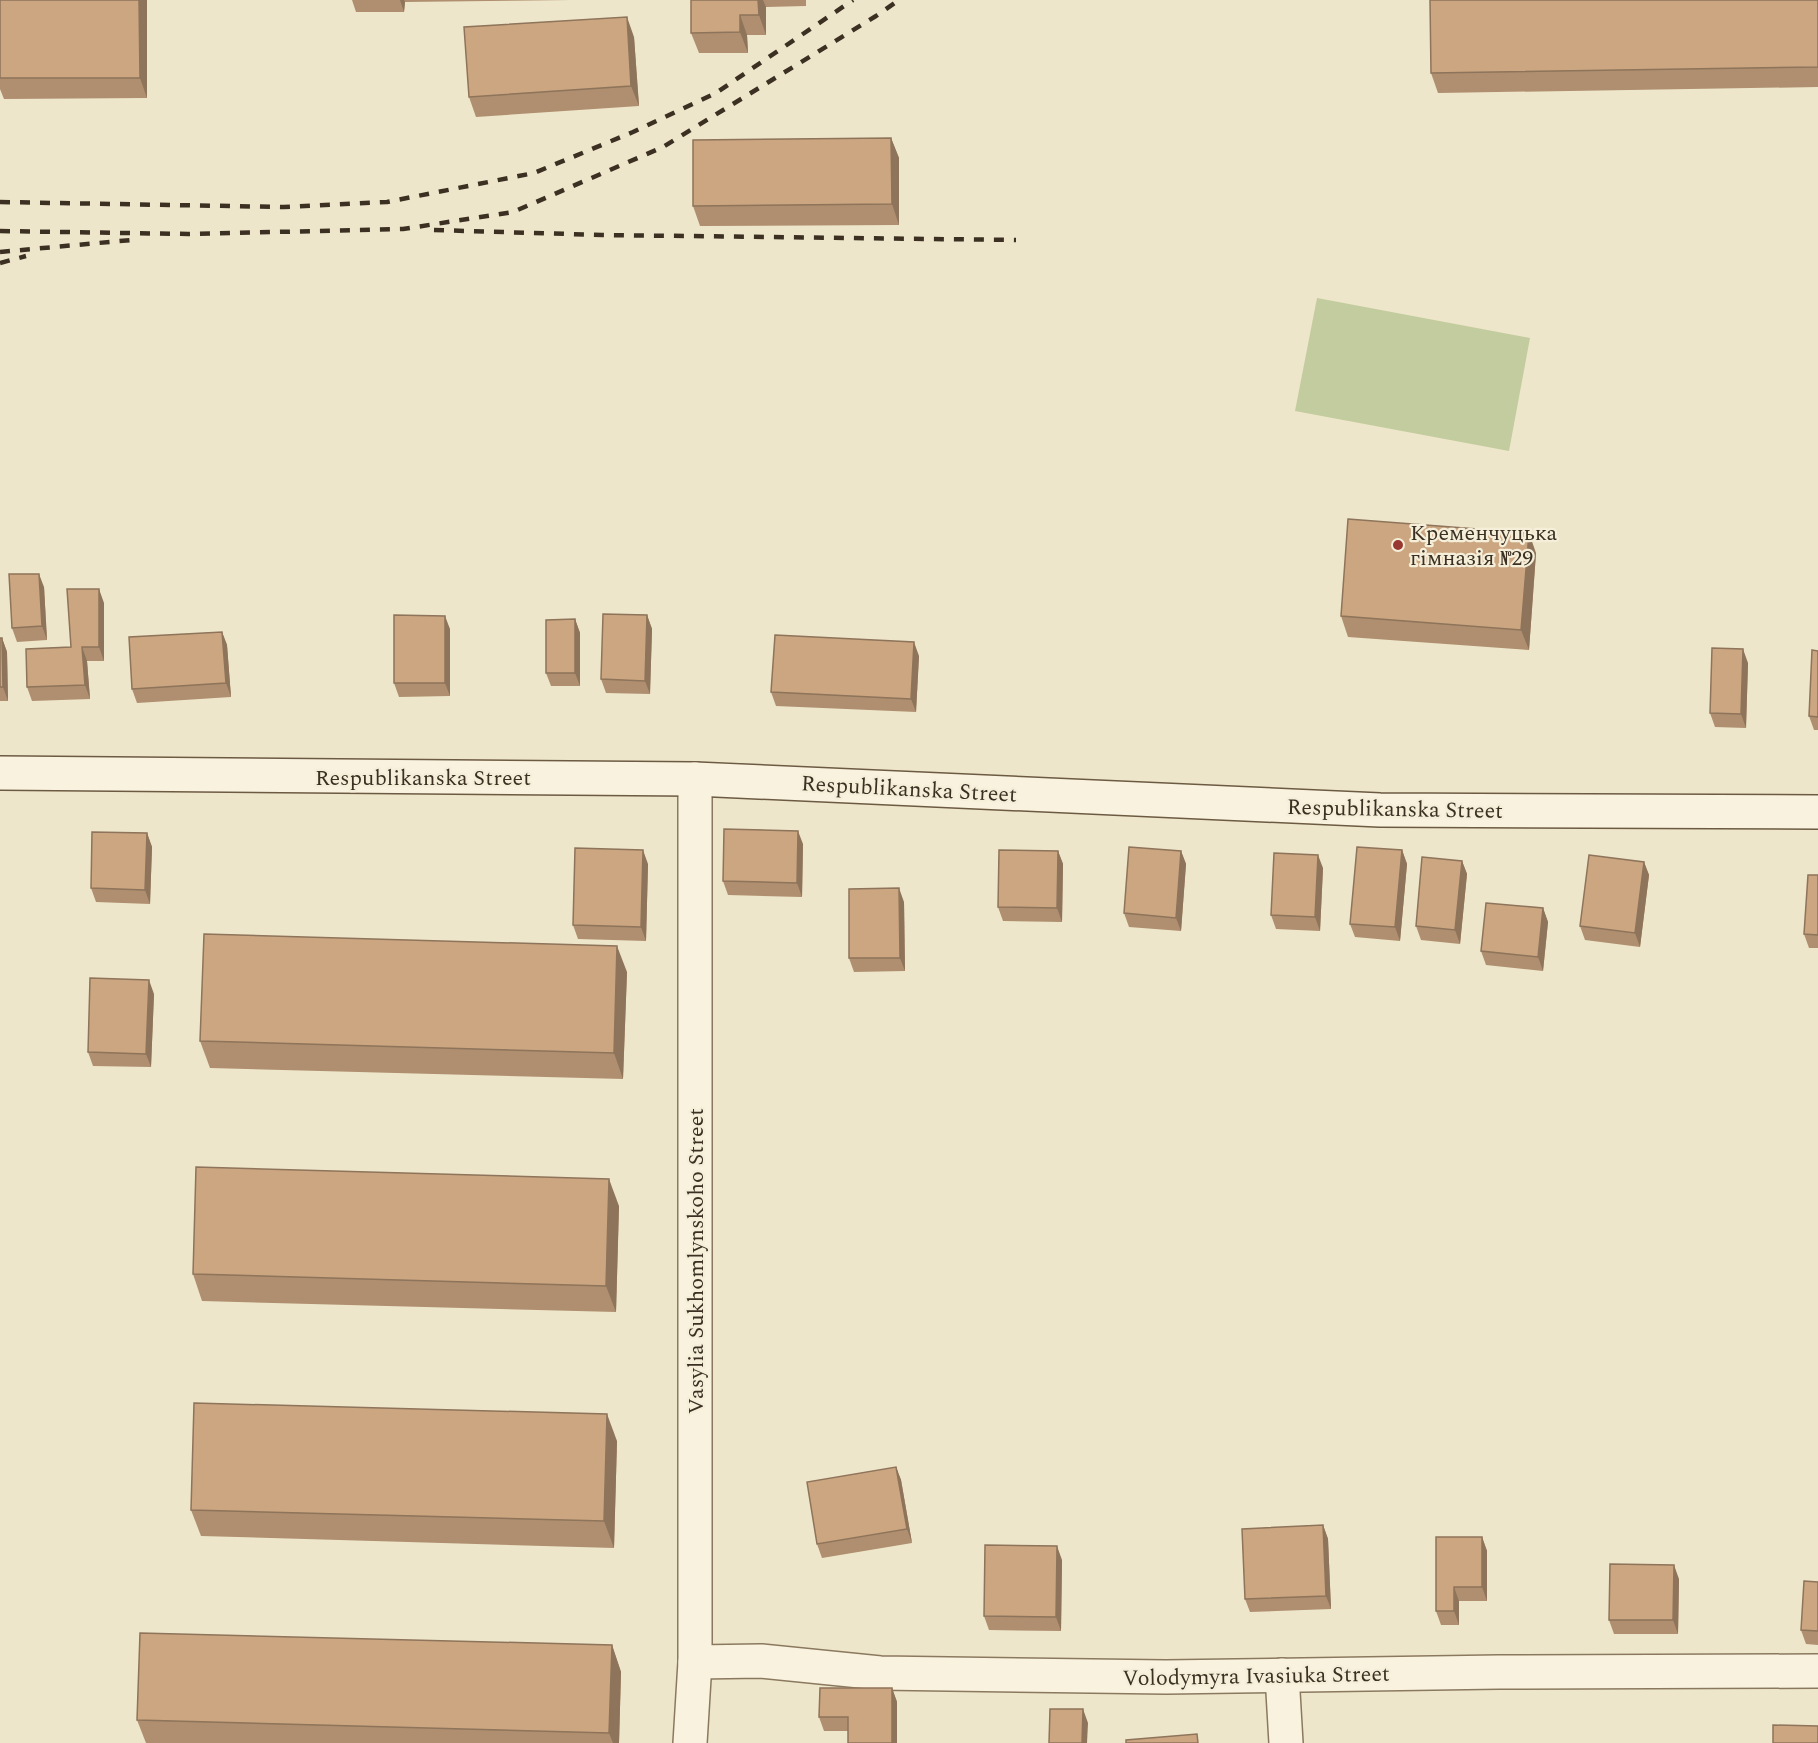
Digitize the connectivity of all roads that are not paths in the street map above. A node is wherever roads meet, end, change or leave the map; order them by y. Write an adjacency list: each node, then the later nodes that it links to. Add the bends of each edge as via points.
1 (0, 773): 2 (street, Respublikanska Street)
2 (695, 779): 3 (street, Respublikanska Street, via 1380,810); 4 (street, Vasylia Sukhomlynskoho Street)
3 (1818, 812)
4 (695, 1662): 6 (street, Volodymyra Ivasiuka Street, via 761,1661 880,1673); 7 (street, Vasylia Sukhomlynskoho Street)
5 (1818, 1671): 6 (street, Volodymyra Ivasiuka Street)
6 (1282, 1675): 8 (street)
7 (690, 1743)
8 (1286, 1743)

